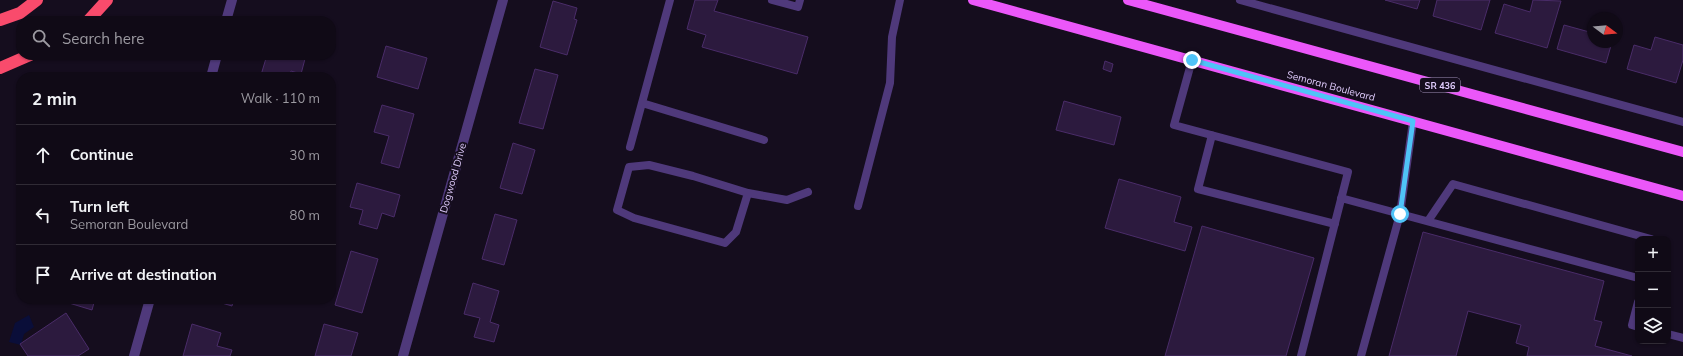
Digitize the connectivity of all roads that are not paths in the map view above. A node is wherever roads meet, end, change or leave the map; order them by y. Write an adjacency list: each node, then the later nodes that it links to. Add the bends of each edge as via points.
1 (37, 0): 14 (highway, via 20,13)
2 (107, 0): 12 (highway)
3 (232, 0): 13 (street)
4 (503, 0): 43 (street, Dogwood Drive)
5 (670, 0): 20 (lane)
6 (772, 0): 7 (lane, via 798,7)
7 (800, 0)
8 (900, 0): 31 (lane, via 892,37 890,83)
9 (973, 0): 17 (main road, Semoran Boulevard)
10 (1128, 0): 26 (main road, SR 436)
11 (1240, 0): 22 (lane)
12 (93, 16)
13 (227, 16)
14 (0, 20)
15 (18, 60): 18 (highway)
16 (216, 60): 19 (street)
17 (1192, 60): 21 (main road, Semoran Boulevard); 23 (lane, via 1174,125)
18 (0, 68)
19 (212, 72)
20 (642, 103): 24 (lane); 25 (lane)
21 (1413, 121): 29 (main road, Semoran Boulevard); 32 (lane)
22 (1683, 122)
23 (1212, 135): 30 (lane, via 1348,172); 34 (lane, via 1198,189)
24 (764, 140)
25 (630, 147)
26 (1683, 152)
27 (808, 192): 28 (lane, via 788,200)
28 (748, 193): 28 (lane, via 650,165 629,167 617,210 634,218 725,243 736,232)
29 (1683, 196)
30 (1341, 198): 32 (lane); 34 (lane)
31 (858, 206)
32 (1400, 214): 33 (lane); 45 (lane)
33 (1428, 221): 35 (lane, via 1453,184); 36 (lane)
34 (1335, 224): 44 (lane)
35 (1640, 236)
36 (1635, 277)
37 (149, 304): 42 (street)
38 (1635, 314): 39 (lane, via 1632,325)
39 (1635, 326)
40 (1671, 335): 41 (lane)
41 (1683, 338)
42 (134, 356)
43 (403, 356)
44 (1301, 356)
45 (1361, 356)

